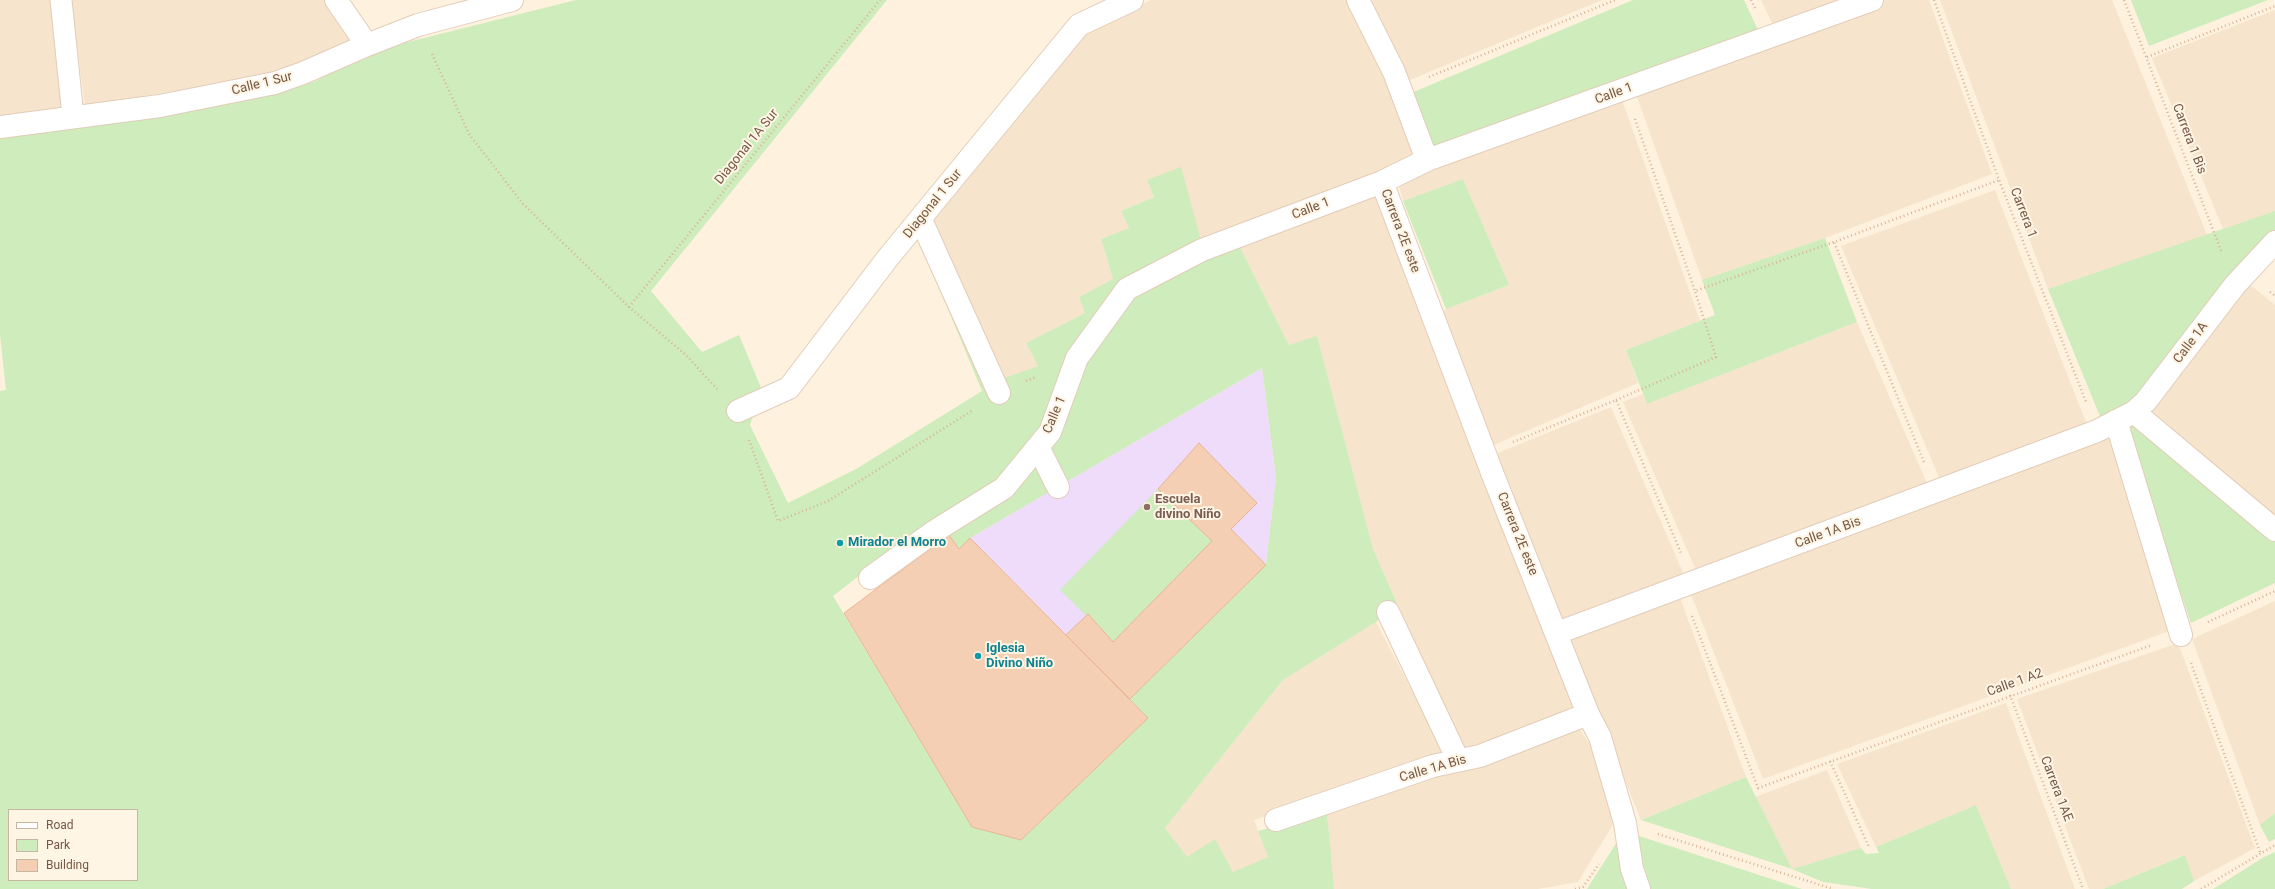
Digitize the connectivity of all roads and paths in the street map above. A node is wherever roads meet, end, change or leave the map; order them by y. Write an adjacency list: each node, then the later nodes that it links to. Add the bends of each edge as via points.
1 (61, 0): 17 (lane)
2 (336, 0): 13 (street)
3 (512, 0): 12 (street, Calle 1 Sur)
4 (880, 0): 27 (path, Diagonal 1A Sur)
5 (1132, 0): 22 (street, Diagonal 1 Sur, via 1079,25)
6 (1358, 0): 15 (street)
7 (1615, 0): 15 (path)
8 (1872, 0): 16 (street, Calle 1)
9 (1934, 0): 20 (path, Carrera 1)
10 (2124, 0): 14 (path, Carrera 1 Bis)
11 (2275, 6): 14 (path)
12 (418, 25): 13 (street, Calle 1 Sur); 27 (path, via 469,134 523,204)
13 (367, 45): 17 (street, Calle 1 Sur, via 303,74 276,83 160,106)
14 (2147, 57): 25 (path, Carrera 1 Bis)
15 (1400, 89): 19 (street)
16 (1625, 90): 19 (street, Calle 1); 26 (path)
17 (73, 116): 18 (street, Calle 1 Sur)
18 (0, 127)
19 (1427, 160): 21 (street, Calle 1)
20 (1999, 180): 23 (path); 33 (path, Carrera 1)
21 (1382, 182): 28 (street, Calle 1, via 1202,250 1127,289); 35 (street, Carrera 2E este)
22 (921, 220): 29 (street); 31 (street, Diagonal 1 Sur, via 887,259 789,388)
23 (1834, 242): 26 (path); 37 (path)
24 (2275, 242): 25 (street, Calle 1A)
25 (2235, 285): 32 (street, Calle 1A, via 2146,402)
26 (1695, 291): 30 (path, via 1716,357)
27 (629, 307): 31 (path, via 686,355)
28 (1077, 358): 29 (path); 34 (street, Calle 1, via 1050,432)
29 (999, 393): 31 (path, via 828,501 778,521)
30 (1616, 400): 35 (path); 40 (path)
31 (738, 411)
32 (2125, 416): 33 (street, Calle 1A); 38 (street); 44 (street)
33 (2097, 431): 37 (street, Calle 1A Bis)
34 (1038, 447): 36 (street); 39 (street, Calle 1, via 1004,488 935,531)
35 (1485, 454): 43 (street, Carrera 2E este)
36 (1058, 486)
37 (1936, 492): 40 (street, Calle 1A Bis)
38 (2275, 530)
39 (870, 578)
40 (1687, 585): 43 (street, Calle 1A Bis); 48 (path, Calle 1 A2, via 1758,788)
41 (2275, 591): 44 (path, Calle 1 A2)
42 (1388, 612): 47 (street)
43 (1557, 633): 46 (street, Carrera 2E este)
44 (2182, 635): 45 (path, Calle 1 A2); 53 (path)
45 (2010, 695): 48 (path, Calle 1 A2); 56 (path, Carrera 1AE)
46 (1588, 714): 47 (street, Calle 1A Bis, via 1480,756); 50 (street, Carrera 2E este, via 1600,737)
47 (1458, 760): 49 (street, Calle 1A Bis, via 1432,766)
48 (1830, 761): 52 (path)
49 (1276, 820)
50 (1625, 823): 54 (street, Carrera 2E este, via 1632,869); 55 (path)
51 (2275, 845): 53 (path)
52 (1869, 847)
53 (2260, 852): 57 (path)
54 (1639, 889)
55 (1833, 889)
56 (2083, 889)
57 (2201, 889)

